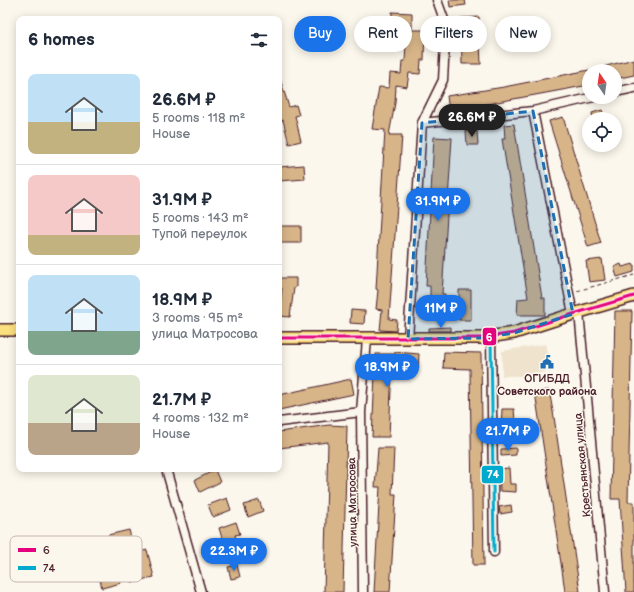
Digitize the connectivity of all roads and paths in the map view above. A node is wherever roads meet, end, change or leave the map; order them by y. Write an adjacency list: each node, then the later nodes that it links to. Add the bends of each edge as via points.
1 (437, 0): 6 (street, via 446,25 443,80)
2 (634, 88): 3 (street)
3 (622, 91)
4 (582, 100): 5 (street)
5 (533, 111): 6 (street); 8 (street, Крестьянская улица)
6 (422, 123): 16 (street)
7 (634, 275): 8 (path)
8 (568, 294): 10 (street, Крестьянская улица)
9 (634, 296): 10 (main road)
10 (576, 313): 13 (main road, via 514,333); 23 (street, Крестьянская улица)
11 (0, 330): 12 (main road)
12 (16, 330)
13 (491, 337): 16 (main road); 20 (street)
14 (282, 338): 15 (main road)
15 (367, 339): 16 (main road); 17 (street, улица Матросова)
16 (408, 339)
17 (361, 412): 18 (street); 22 (street, улица Матросова)
18 (282, 422)
19 (168, 472): 21 (street)
20 (494, 552)
21 (201, 592)
22 (363, 592)
23 (605, 592)

